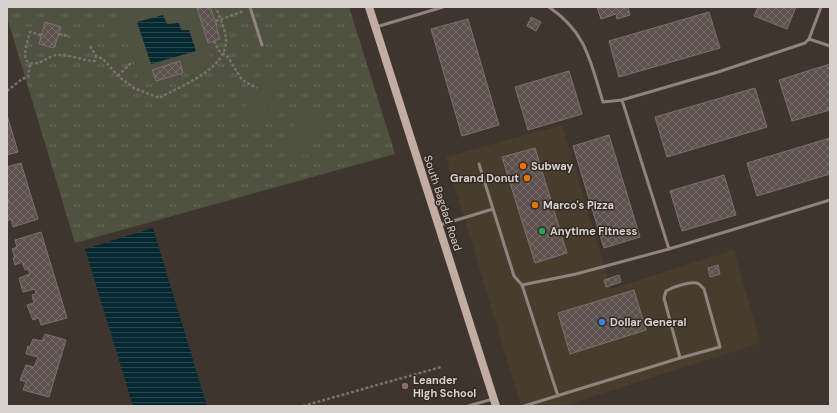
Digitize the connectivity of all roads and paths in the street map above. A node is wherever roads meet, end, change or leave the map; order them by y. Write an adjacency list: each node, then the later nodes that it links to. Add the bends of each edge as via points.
1 (216, 7): 7 (path)
2 (369, 7): 9 (main road, South Bagdad Road)
3 (443, 7): 9 (lane)
4 (549, 7): 25 (lane, via 568,22 585,46 603,102)
5 (821, 7): 13 (lane)
6 (250, 8): 7 (path); 15 (lane)
7 (220, 20): 8 (path); 18 (path, via 226,39)
8 (216, 21)
9 (376, 27): 29 (main road, South Bagdad Road)
10 (59, 34): 12 (path)
11 (41, 35): 20 (path, via 30,32 24,54)
12 (70, 37)
13 (809, 39): 17 (lane); 25 (lane, via 805,43 718,72)
14 (214, 41): 18 (path)
15 (262, 45)
16 (90, 46): 19 (path)
17 (830, 46)
18 (223, 54): 22 (path, via 209,70 159,98 134,88); 23 (path, via 232,61 242,80)
19 (96, 56): 20 (path, via 95,61 91,62 55,55 41,62); 22 (path, via 103,59)
20 (30, 63): 24 (path, via 28,77)
21 (134, 63): 22 (path)
22 (118, 76)
23 (257, 88)
24 (7, 90)
25 (622, 100): 30 (lane)
26 (479, 164): 28 (lane)
27 (830, 200): 30 (lane)
28 (493, 209): 29 (lane); 31 (lane, via 514,276)
29 (438, 225): 35 (main road, South Bagdad Road)
30 (669, 249): 31 (lane, via 576,274)
31 (522, 285): 34 (lane)
32 (680, 358): 32 (lane, via 720,347 704,289 694,283 673,287 666,291 664,298); 34 (lane)
33 (441, 367): 36 (path)
34 (558, 396): 38 (lane)
35 (495, 402): 37 (lane)
36 (304, 406)
37 (468, 406)
38 (524, 406)

